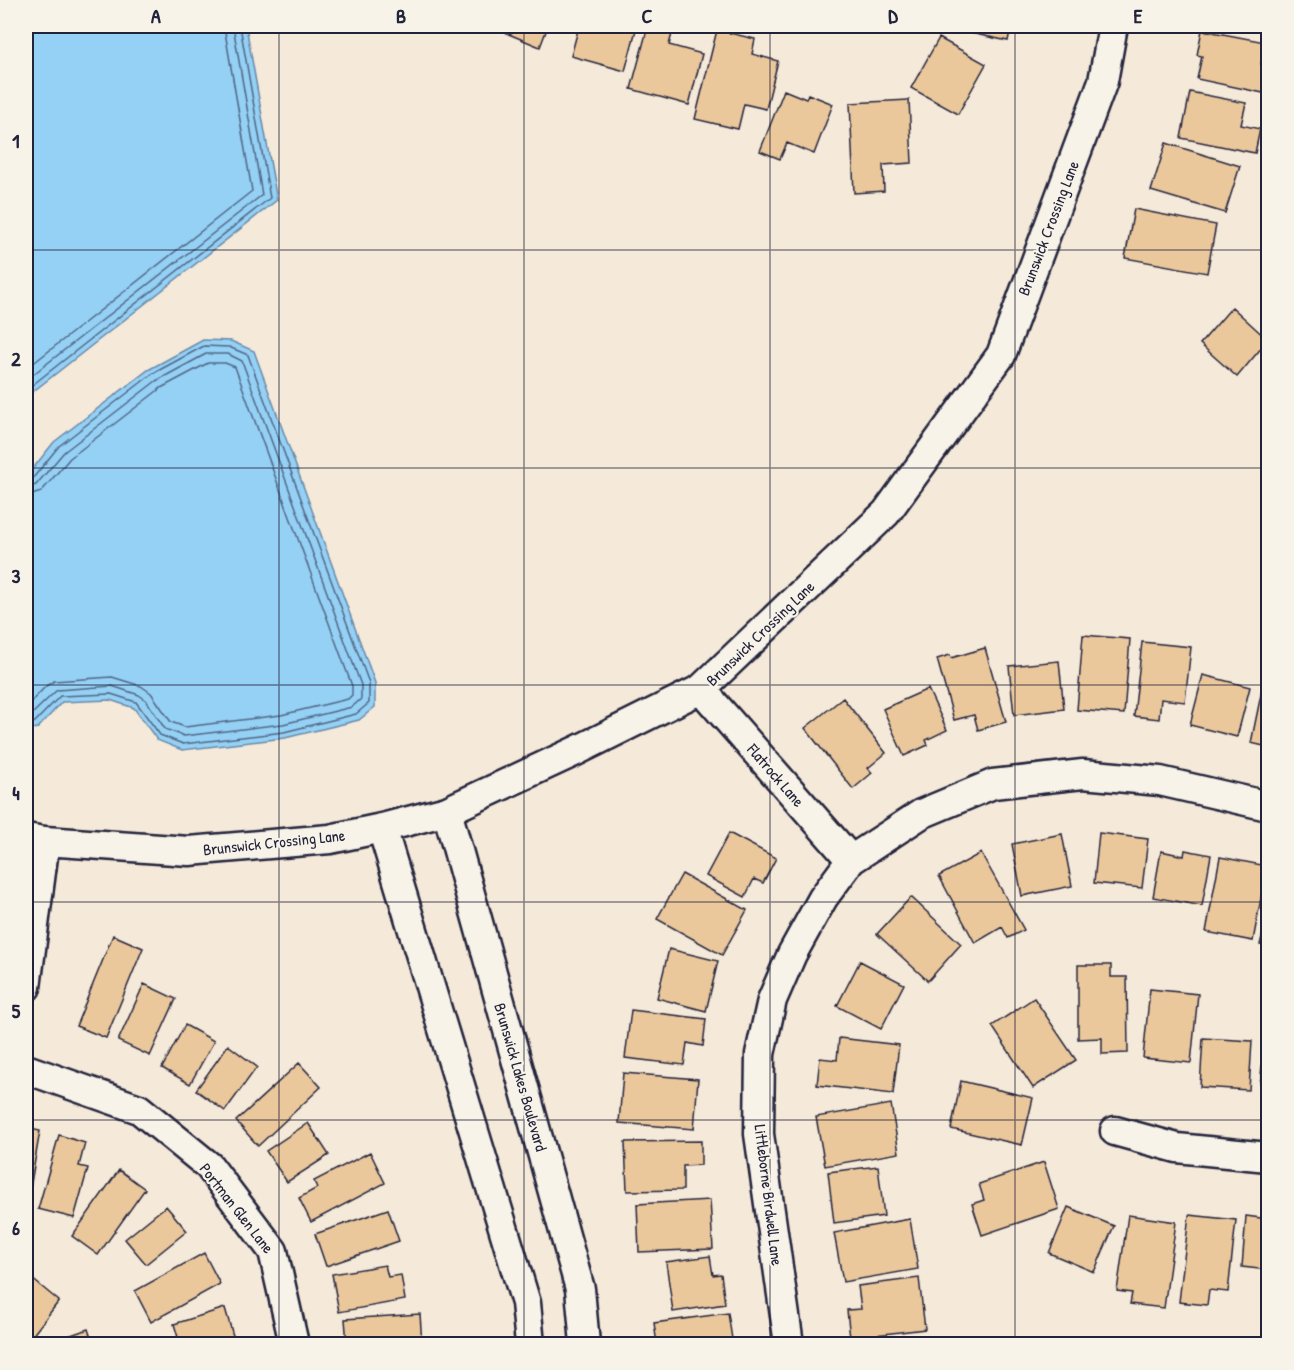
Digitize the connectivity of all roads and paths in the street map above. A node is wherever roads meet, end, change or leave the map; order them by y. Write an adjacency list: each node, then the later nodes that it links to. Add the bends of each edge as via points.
1 (1113, 26): 2 (street, Brunswick Crossing Lane, via 1103,81 1001,354 886,513)
2 (701, 689): 4 (street, Brunswick Crossing Lane); 7 (street, Flatrock Lane)
3 (1269, 806): 7 (street, Littleborne Birdwell Lane, via 1160,781 1083,774 993,784 921,814)
4 (447, 811): 5 (street, Brunswick Crossing Lane); 14 (street, Brunswick Lakes Boulevard, via 580,1289)
5 (382, 828): 6 (street, Brunswick Crossing Lane, via 330,839 189,851); 13 (street, via 526,1303)
6 (35, 839): 8 (street)
7 (851, 860): 15 (street, Littleborne Birdwell Lane, via 823,898 792,954 772,1000 760,1053 759,1134)
8 (26, 987)
9 (26, 1069): 12 (street, Portman Glen Lane, via 139,1109 208,1166 273,1251)
10 (1115, 1131): 11 (street, via 1177,1148)
11 (1269, 1156)
12 (294, 1344)
13 (530, 1344)
14 (585, 1344)
15 (789, 1344)

